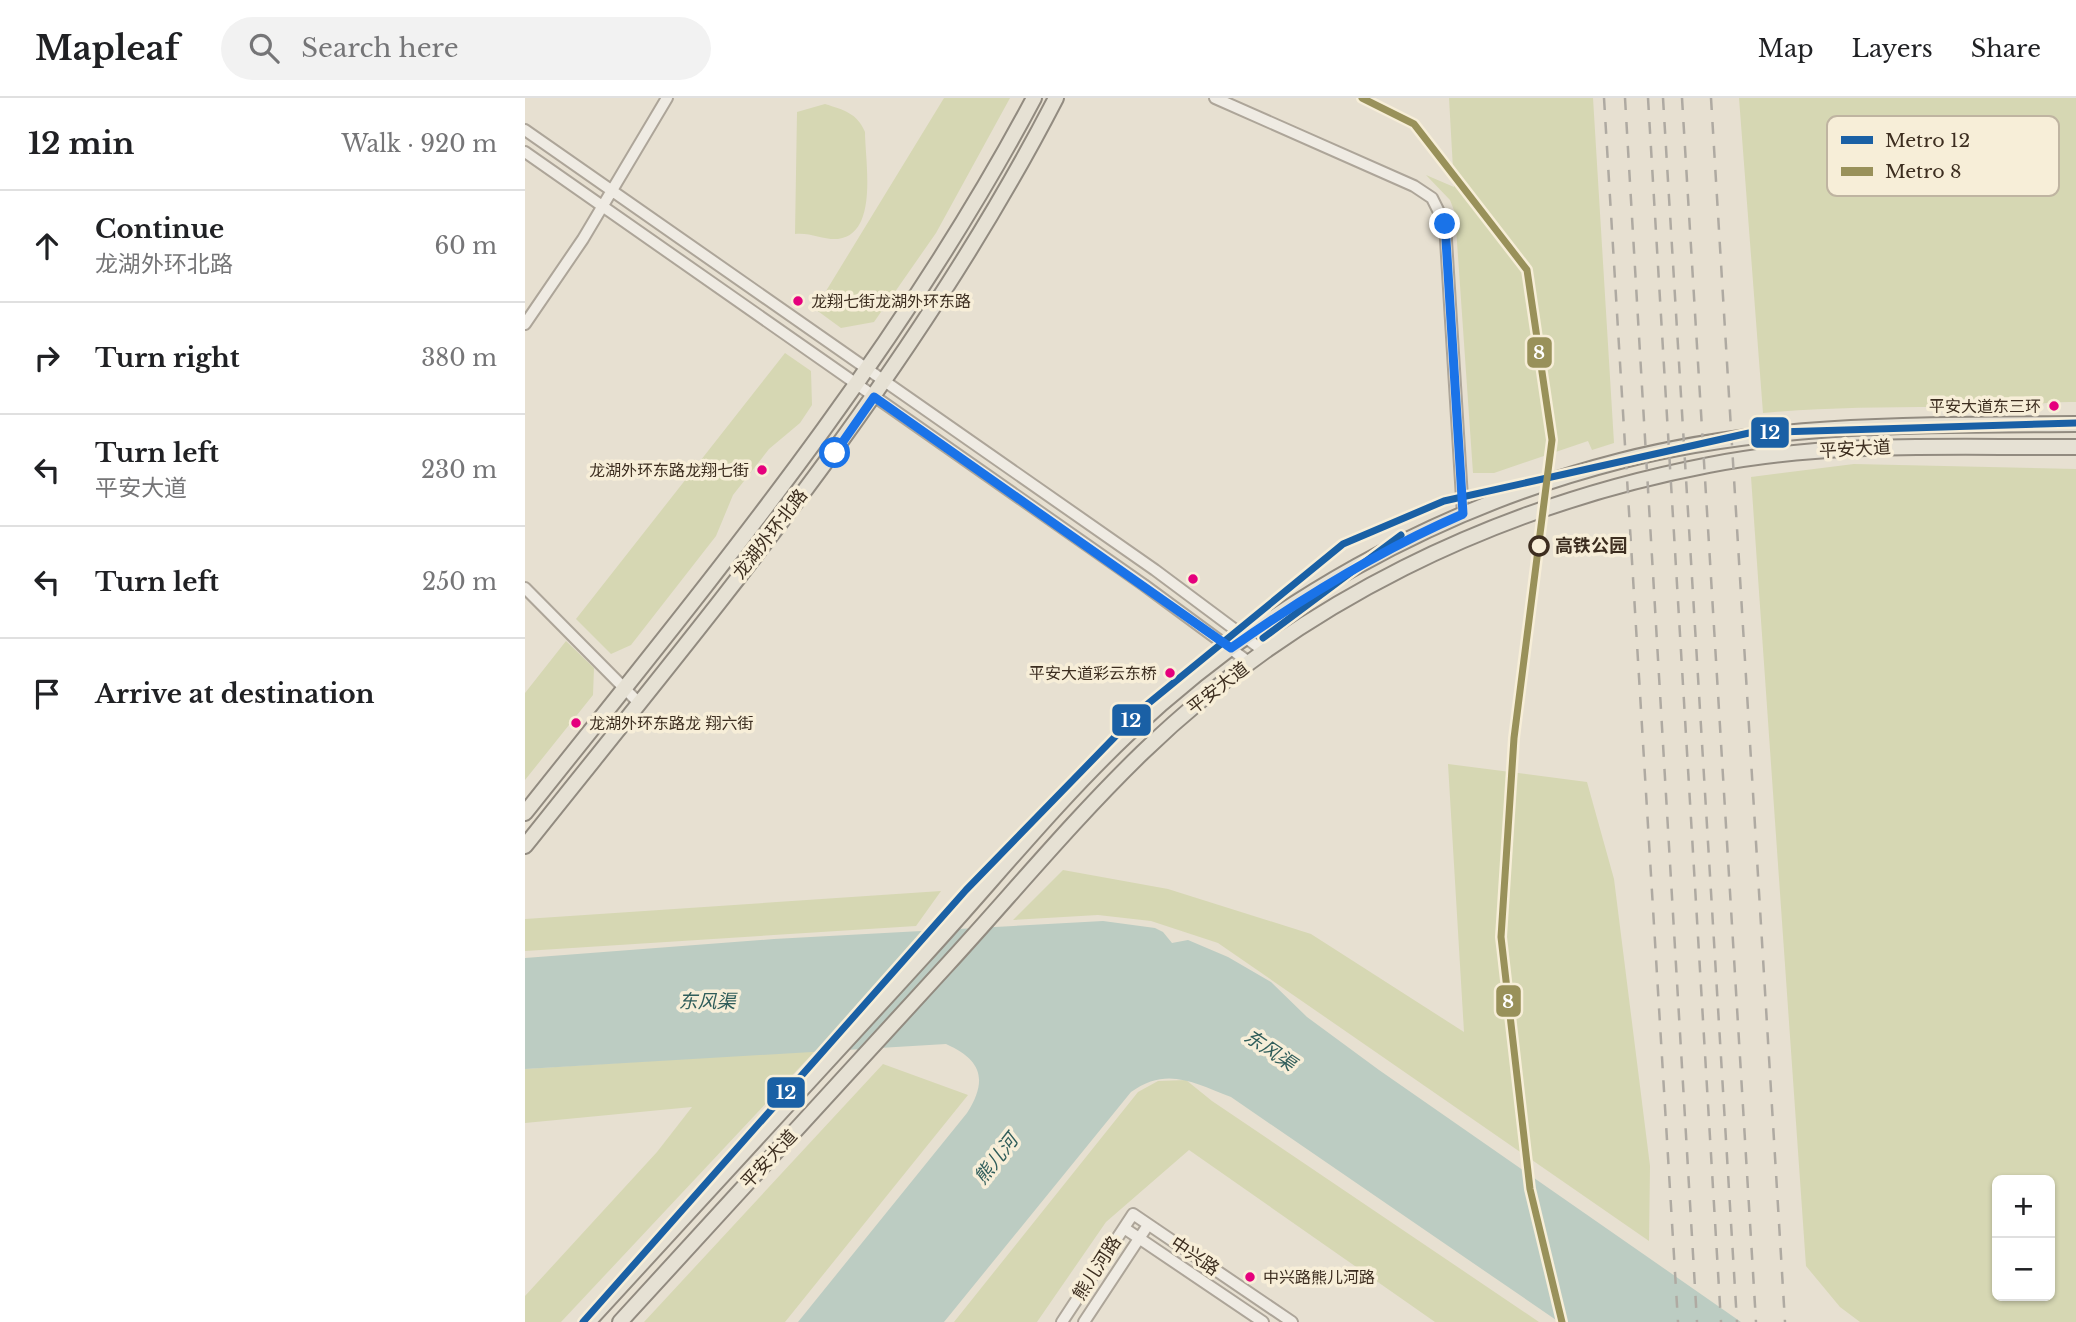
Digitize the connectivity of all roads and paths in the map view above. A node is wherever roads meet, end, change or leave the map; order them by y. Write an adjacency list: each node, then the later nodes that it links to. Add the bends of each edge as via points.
1 (667, 98): 7 (street)
2 (1034, 98): 10 (main road, 龙湖外环北路, via 962,226)
3 (1056, 98): 11 (main road, 龙湖外环北路, via 979,237)
4 (1215, 98): 16 (street, via 1414,186 1437,204 1446,236)
5 (525, 130): 7 (street)
6 (525, 152): 8 (street)
7 (612, 191): 8 (street); 10 (street)
8 (603, 206): 9 (street); 12 (street)
9 (525, 324)
10 (868, 371): 11 (street); 12 (main road, 龙湖外环北路)
11 (885, 383): 13 (main road, 龙湖外环北路); 18 (street)
12 (858, 386): 13 (street); 22 (main road, 龙湖外环北路)
13 (874, 397): 19 (street); 23 (main road, 龙湖外环北路)
14 (2076, 425): 16 (main road, 平安大道, via 1891,425 1739,437 1622,461)
15 (2076, 447): 20 (main road, 平安大道, via 1825,450 1710,464 1627,482 1434,551 1341,601)
16 (1463, 514): 18 (main road, 平安大道, via 1363,563)
17 (525, 588): 22 (street)
18 (1247, 637): 19 (main road, 平安大道); 20 (street)
19 (1231, 648): 21 (street); 30 (main road, 平安大道, via 1128,734)
20 (1265, 652): 21 (main road, 平安大道)
21 (1250, 663): 31 (main road, 平安大道, via 1144,751)
22 (624, 687): 23 (street); 24 (main road, 龙湖外环北路)
23 (638, 702): 25 (main road, 龙湖外环北路)
24 (525, 813)
25 (525, 846)
26 (1133, 1214): 27 (street, 中兴路); 28 (street, 熊儿河路)
27 (1148, 1224): 29 (street, 熊儿河路); 35 (street, 中兴路)
28 (1124, 1228): 29 (street, 中兴路); 32 (street, 熊儿河路)
29 (1139, 1238): 33 (street, 熊儿河路); 34 (street, 中兴路)
30 (588, 1322)
31 (620, 1322)
32 (1062, 1322)
33 (1084, 1322)
34 (1263, 1322)
35 (1292, 1322)

